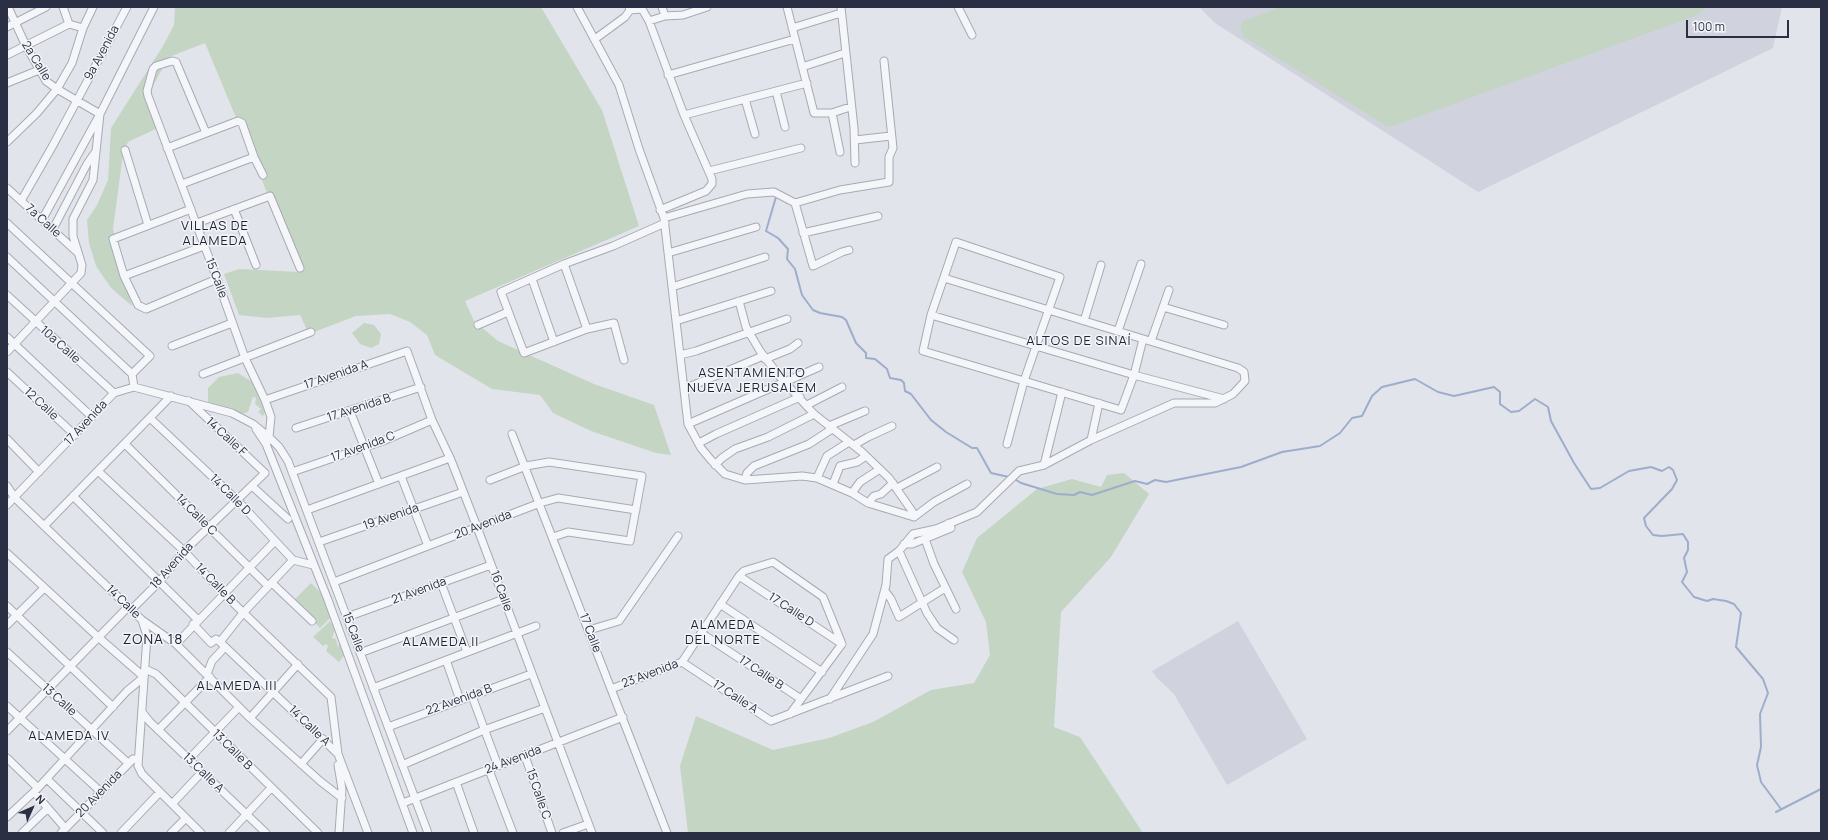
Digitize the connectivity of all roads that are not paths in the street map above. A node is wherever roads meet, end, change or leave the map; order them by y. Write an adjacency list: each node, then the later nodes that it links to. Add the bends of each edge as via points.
1 (8, 7): 16 (street, 2a Calle)
2 (46, 7): 16 (street)
3 (63, 7): 17 (street)
4 (93, 7): 19 (street)
5 (127, 7): 36 (street, 9a Avenida)
6 (154, 7): 39 (street)
7 (577, 7): 22 (street)
8 (662, 7): 14 (street)
9 (706, 7): 14 (street, via 683,15)
10 (786, 7): 20 (street)
11 (958, 7): 21 (street)
12 (629, 8): 15 (street, via 642,9); 22 (street, via 625,17)
13 (841, 10): 20 (street); 25 (street)
14 (665, 16): 15 (street)
15 (650, 21): 30 (street)
16 (16, 22): 18 (street); 24 (street, 2a Calle)
17 (69, 24): 19 (street); 24 (street)
18 (7, 27)
19 (83, 28): 33 (street, via 72,63)
20 (792, 28): 23 (street)
21 (972, 36)
22 (595, 39): 62 (street, via 622,94)
23 (795, 39): 28 (street); 30 (street)
24 (26, 46): 26 (street); 29 (street, 2a Calle)
25 (845, 53): 28 (street); 37 (street)
26 (7, 55)
27 (884, 61): 44 (street)
28 (802, 67): 32 (street)
29 (39, 70): 31 (street); 33 (street, 2a Calle, via 46,81)
30 (668, 75): 40 (street)
31 (7, 83)
32 (807, 83): 34 (street); 38 (street, via 814,113)
33 (57, 89): 36 (street, 2a Calle); 46 (street)
34 (776, 91): 35 (street); 41 (street)
35 (745, 99): 40 (street); 43 (street)
36 (77, 100): 39 (street, 2a Calle); 58 (street, 9a Avenida)
37 (850, 107): 38 (street); 45 (street)
38 (832, 113): 51 (street)
39 (100, 114): 50 (street); 64 (street)
40 (684, 115): 54 (street)
41 (785, 127)
42 (206, 134): 47 (street); 47 (street, 15 Calle, via 174,61 156,66 147,91); 52 (street, via 238,121)
43 (755, 134)
44 (891, 136): 45 (street); 59 (street, via 893,148 889,157 889,182 840,190)
45 (855, 140): 53 (street)
46 (7, 142)
47 (167, 148): 56 (street, 15 Calle)
48 (801, 148): 54 (street)
49 (125, 150): 68 (street)
50 (96, 151): 70 (street); 74 (street, via 93,180 74,218 73,236)
51 (840, 152)
52 (254, 157): 55 (street); 56 (street)
53 (855, 163)
54 (708, 171): 62 (street, via 712,179 710,188)
55 (263, 174)
56 (182, 184): 60 (street, 15 Calle)
57 (7, 188): 58 (street, 7a Calle)
58 (21, 201): 64 (street, 7a Calle)
59 (795, 203): 65 (street, via 774,192 747,194); 71 (street)
60 (191, 209): 67 (street, 15 Calle); 68 (street)
61 (234, 209): 67 (street); 80 (street); 82 (street, via 270,196)
62 (660, 210): 65 (street)
63 (878, 216): 71 (street)
64 (42, 220): 70 (street, 7a Calle)
65 (664, 221): 75 (street); 78 (street, via 613,246)
66 (7, 223): 87 (street)
67 (197, 223): 72 (street, 15 Calle)
68 (148, 225): 83 (street, via 113,239)
69 (756, 227): 75 (street)
70 (53, 229): 74 (street, 7a Calle)
71 (803, 233): 73 (street, via 813,266)
72 (204, 246): 83 (street); 85 (street, 15 Calle)
73 (849, 250)
74 (78, 253): 87 (street, via 82,266 81,273)
75 (668, 253): 88 (street)
76 (7, 257): 92 (street)
77 (765, 257): 88 (street)
78 (564, 264): 86 (street); 105 (street)
79 (1141, 264): 106 (street)
80 (256, 265)
81 (1102, 265): 99 (street)
82 (300, 268)
83 (124, 276): 85 (street, via 138,305 146,309)
84 (944, 278): 95 (street); 95 (street, via 956,242 1060,277); 97 (street)
85 (217, 279): 102 (street, 15 Calle)
86 (532, 279): 96 (street, via 501,292); 112 (street)
87 (72, 283): 92 (street); 125 (street, via 150,356)
88 (672, 287): 100 (street)
89 (1169, 290): 94 (street)
90 (770, 291): 93 (street)
91 (7, 295): 101 (street, 10a Calle)
92 (54, 301): 101 (street); 125 (street)
93 (739, 301): 100 (street); 108 (street)
94 (1163, 307): 104 (street); 111 (street)
95 (1049, 310): 99 (street); 116 (street)
96 (508, 312): 103 (street); 112 (street, via 524,353)
97 (931, 315): 116 (street); 129 (street, via 923,351)
98 (787, 319): 108 (street)
99 (1084, 320): 106 (street)
100 (676, 321): 119 (street)
101 (35, 322): 114 (street); 135 (street, 10a Calle)
102 (232, 323): 115 (street); 121 (street, 15 Calle)
103 (478, 325)
104 (1224, 325)
105 (587, 329): 112 (street); 122 (street, via 614,323)
106 (1118, 331): 110 (street)
107 (311, 332): 121 (street)
108 (750, 333): 119 (street); 120 (street)
109 (7, 337): 114 (street)
110 (1143, 339): 111 (street); 127 (street)
111 (1151, 341): 138 (street, via 1244,372 1245,381 1234,394)
112 (554, 342)
113 (798, 343): 120 (street, via 790,349)
114 (15, 344): 118 (street); 146 (street)
115 (172, 346)
116 (1036, 346): 127 (street); 129 (street)
117 (407, 351): 131 (street, 16 Calle); 140 (street, 17 Avenida A)
118 (7, 352)
119 (680, 355): 133 (street)
120 (764, 357): 128 (street); 133 (street)
121 (244, 358): 126 (street); 140 (street, 15 Calle)
122 (624, 360)
123 (819, 367): 128 (street)
124 (7, 372): 155 (street, 12 Calle)
125 (132, 374): 130 (street)
126 (203, 374)
127 (1134, 375): 138 (street); 141 (street, via 1121,410)
128 (783, 381): 137 (street); 150 (street)
129 (1024, 381): 134 (street); 163 (street)
130 (134, 387): 135 (street, 17 Avenida); 136 (street)
131 (422, 387): 143 (street, 17 Avenida B); 148 (street, 16 Calle)
132 (842, 387): 142 (street)
133 (684, 389): 150 (street)
134 (1062, 392): 141 (street); 169 (street)
135 (114, 393): 146 (street, 17 Avenida)
136 (171, 396): 139 (street); 147 (street)
137 (800, 397): 142 (street); 159 (street)
138 (1224, 399): 158 (street, via 1215,403 1174,403)
139 (188, 400): 149 (street, via 232,413); 175 (street, 14 Calle F)
140 (265, 400): 156 (street, 15 Calle, via 270,417)
141 (1099, 403): 158 (street)
142 (807, 405): 145 (street)
143 (350, 411): 152 (street, 17 Avenida B); 164 (street)
144 (865, 411): 153 (street)
145 (814, 414): 153 (street); 167 (street, via 768,437 735,449)
146 (92, 417): 155 (street, 17 Avenida)
147 (150, 418): 160 (street); 190 (street, 14 Calle D)
148 (432, 420): 164 (street, 17 Avenida C); 166 (street, 16 Calle)
149 (252, 424): 156 (street); 161 (street)
150 (688, 424): 159 (street)
151 (892, 426): 162 (street)
152 (296, 428)
153 (830, 428): 162 (street); 179 (street, via 810,444 754,466 747,473)
154 (512, 434): 168 (street, 17 Calle)
155 (75, 436): 173 (street, 17 Avenida)
156 (269, 437): 161 (street, 15 Calle); 174 (street, 15 Calle, via 279,447)
157 (7, 439): 173 (street)
158 (1091, 440): 169 (street)
159 (700, 443): 167 (street)
160 (125, 444): 172 (street); 202 (street, 14 Calle C)
161 (266, 444): 214 (street, 15 Calle)
162 (851, 444): 165 (street); 177 (street, via 827,456)
163 (1007, 444)
164 (365, 448): 174 (street, 17 Avenida C); 180 (street)
165 (864, 455): 171 (street); 181 (street, via 857,462 840,466)
166 (450, 458): 176 (street); 186 (street, 16 Calle)
167 (715, 465): 179 (street, via 725,474)
168 (526, 466): 178 (street); 191 (street, 17 Calle); 196 (street, via 549,462 642,476)
169 (1044, 466): 199 (street, via 1019,471 977,512)
170 (937, 467): 185 (street)
171 (880, 469): 185 (street); 187 (street, via 860,482)
172 (98, 471): 188 (street); 210 (street, 14 Calle B)
173 (39, 472): 189 (street, 17 Avenida)
174 (292, 472): 195 (street, 15 Calle)
175 (265, 473): 184 (street, 18 Avenida)
176 (400, 476): 180 (street); 194 (street)
177 (818, 478): 179 (street, via 802,476); 181 (street)
178 (490, 480)
179 (745, 480)
180 (380, 484): 195 (street)
181 (833, 484): 187 (street)
182 (967, 484): 197 (street, via 934,502)
183 (7, 486): 189 (street, 14 Calle)
184 (252, 486): 190 (street, 18 Avenida); 198 (street)
185 (895, 486): 192 (street, via 874,496); 197 (street)
186 (463, 492): 194 (street, 19 Avenida); 201 (street, 16 Calle)
187 (852, 493): 192 (street)
188 (73, 496): 200 (street); 218 (street, 14 Calle A)
189 (15, 498): 193 (street, 17 Avenida); 200 (street, 14 Calle)
190 (238, 501): 202 (street, 18 Avenida); 206 (street, 14 Calle D)
191 (540, 502): 196 (street, 20 Avenida, via 558,498); 201 (street, 20 Avenida); 204 (street, 17 Calle)
192 (868, 503): 197 (street)
193 (7, 505)
194 (414, 509): 207 (street, 19 Avenida); 209 (street)
195 (307, 510): 207 (street, 15 Calle)
196 (636, 510): 204 (street, via 630,540 568,532)
197 (914, 517)
198 (288, 519)
199 (948, 523): 205 (street, via 951,528); 208 (street, via 936,529 913,534)
200 (44, 526): 230 (street, 14 Calle)
201 (477, 527): 209 (street, 20 Avenida); 215 (street, 16 Calle)
202 (208, 528): 210 (street, 18 Avenida); 216 (street, 14 Calle C)
203 (678, 536): 241 (street, via 619,621)
204 (553, 537): 241 (street, 17 Calle)
205 (925, 539): 208 (street, via 912,544); 223 (street)
206 (274, 541): 213 (street, 14 Calle D); 216 (street)
207 (319, 542): 219 (street, 15 Calle)
208 (905, 543): 211 (street)
209 (428, 546): 219 (street, 20 Avenida)
210 (184, 551): 218 (street, 18 Avenida); 225 (street, 14 Calle B)
211 (898, 551): 224 (street, via 888,559); 227 (street)
212 (7, 553): 222 (street)
213 (293, 560): 214 (street); 221 (street)
214 (313, 565): 309 (street, 15 Calle)
215 (491, 565): 220 (street, 21 Avenida); 226 (street, 16 Calle)
216 (249, 567): 221 (street, 14 Calle C); 225 (street)
217 (739, 576): 228 (street, 23 Avenida); 248 (street, 17 Calle D); 248 (street, via 744,571 773,562 823,597)
218 (160, 581): 230 (street, 18 Avenida); 238 (street, 14 Calle A)
219 (334, 582): 234 (street, 15 Calle)
220 (442, 583): 234 (street, 21 Avenida); 235 (street)
221 (270, 585): 232 (street); 237 (street, 14 Calle C)
222 (44, 588): 233 (street); 244 (street)
223 (945, 588): 227 (street); 231 (street)
224 (885, 591): 227 (street, via 899,617); 270 (street, via 870,640)
225 (224, 594): 232 (street, 14 Calle B); 238 (street)
226 (504, 599): 235 (street); 242 (street, 16 Calle)
227 (923, 602): 245 (street, via 937,628)
228 (720, 604): 243 (street, 23 Avenida); 257 (street)
229 (7, 606): 233 (street)
230 (130, 608): 236 (street, 14 Calle); 244 (street, 18 Avenida)
231 (956, 609)
232 (243, 613): 247 (street); 254 (street, 14 Calle B)
233 (17, 615): 239 (street); 255 (street)
234 (347, 617): 251 (street, 15 Calle)
235 (454, 617): 250 (street); 251 (street)
236 (142, 620): 246 (street, 14 Calle); 256 (street, via 147,636)
237 (312, 621)
238 (196, 622): 246 (street); 247 (street, 14 Calle A, via 212,643 216,639)
239 (7, 625)
240 (536, 626): 242 (street)
241 (589, 630): 264 (street, 17 Calle)
242 (516, 633): 250 (street); 258 (street, 16 Calle)
243 (701, 633): 253 (street, 23 Avenida); 268 (street, 17 Calle B)
244 (98, 637): 255 (street, 18 Avenida); 261 (street)
245 (954, 640)
246 (176, 644): 259 (street, 14 Calle)
247 (222, 644): 259 (street, via 212,661); 265 (street, 14 Calle A)
248 (842, 644): 257 (street)
249 (7, 652): 263 (street, 13 Calle)
250 (467, 652): 252 (street)
251 (360, 653): 262 (street, 15 Calle)
252 (446, 660): 262 (street); 269 (street)
253 (682, 662): 264 (street, 23 Avenida); 277 (street, 17 Calle A, via 771,721)
254 (298, 664): 265 (street); 267 (street, 14 Calle B)
255 (70, 666): 263 (street, 18 Avenida); 273 (street)
256 (145, 669): 261 (street); 271 (street, 13 Calle B, via 156,674)
257 (822, 672): 268 (street)
258 (531, 674): 266 (street, 22 Avenida B); 275 (street, 16 Calle)
259 (208, 675): 271 (street); 274 (street, 14 Calle)
260 (888, 676): 270 (street)
261 (144, 677): 273 (street); 276 (street)
262 (373, 688): 281 (street, 15 Calle)
263 (48, 689): 278 (street, 18 Avenida); 282 (street, 13 Calle)
264 (611, 689): 280 (street, 17 Calle)
265 (272, 691): 279 (street); 287 (street, 14 Calle A)
266 (472, 696): 269 (street, 22 Avenida B); 284 (street)
267 (331, 697): 289 (street, 14 Calle A)
268 (801, 699): 277 (street)
269 (460, 700): 281 (street, 22 Avenida B)
270 (830, 700): 277 (street)
271 (185, 703): 283 (street); 286 (street, 13 Calle B)
272 (7, 706): 278 (street)
273 (113, 707): 282 (street)
274 (239, 707): 279 (street, 14 Calle); 286 (street)
275 (545, 708): 284 (street); 288 (street, 16 Calle)
276 (142, 712): 283 (street, 13 Calle A); 293 (street)
277 (790, 714)
278 (20, 718): 285 (street, 18 Avenida); 292 (street)
279 (250, 718): 296 (street, 14 Calle)
280 (623, 718): 288 (street, 24 Avenida); 335 (street, 17 Calle)
281 (388, 727): 297 (street, 15 Calle)
282 (92, 730): 292 (street); 295 (street, 13 Calle)
283 (158, 730): 294 (street, 13 Calle A)
284 (484, 730): 297 (street); 298 (street)
285 (7, 731)
286 (215, 732): 294 (street); 303 (street, 13 Calle B)
287 (323, 739): 289 (street, 14 Calle A); 296 (street)
288 (559, 742): 290 (street, 24 Avenida); 316 (street, 16 Calle)
289 (338, 754): 307 (street); 327 (street, 14 Calle A)
290 (525, 756): 298 (street, 24 Avenida); 332 (street, 15 Calle C)
291 (7, 758): 304 (street)
292 (65, 759): 301 (street); 305 (street)
293 (138, 759): 295 (street, 20 Avenida); 306 (street, via 142,774)
294 (188, 759): 300 (street, 13 Calle A)
295 (128, 763): 305 (street, 20 Avenida)
296 (300, 764): 307 (street, 14 Calle)
297 (402, 765): 308 (street, 15 Calle)
298 (498, 766): 299 (street, 24 Avenida)
299 (489, 770): 302 (street, 24 Avenida); 331 (street)
300 (202, 772): 310 (street); 313 (street, 13 Calle A)
301 (46, 779): 304 (street); 312 (street)
302 (456, 782): 308 (street, 24 Avenida); 330 (street)
303 (271, 788): 313 (street); 325 (street, 13 Calle B)
304 (36, 790): 311 (street); 314 (street)
305 (102, 792): 312 (street, 20 Avenida)
306 (160, 792): 310 (street); 320 (street)
307 (342, 798): 326 (street)
308 (415, 798): 309 (street, 24 Avenida); 329 (street, 15 Calle)
309 (403, 803): 328 (street, 15 Calle)
310 (172, 804): 315 (street)
311 (48, 808): 317 (street); 318 (street)
312 (81, 812): 317 (street, 20 Avenida); 319 (street)
313 (246, 814): 323 (street); 324 (street, 13 Calle A)
314 (7, 817)
315 (186, 818): 321 (street); 322 (street)
316 (588, 824): 333 (street); 334 (street, 16 Calle)
317 (63, 831)
318 (22, 833)
319 (103, 833)
320 (121, 833)
321 (171, 833)
322 (201, 833)
323 (229, 833)
324 (266, 833)
325 (318, 833)
326 (339, 833)
327 (368, 833)
328 (414, 833)
329 (428, 833)
330 (474, 833)
331 (513, 833)
332 (552, 833)
333 (563, 833)
334 (592, 833)
335 (667, 833)

